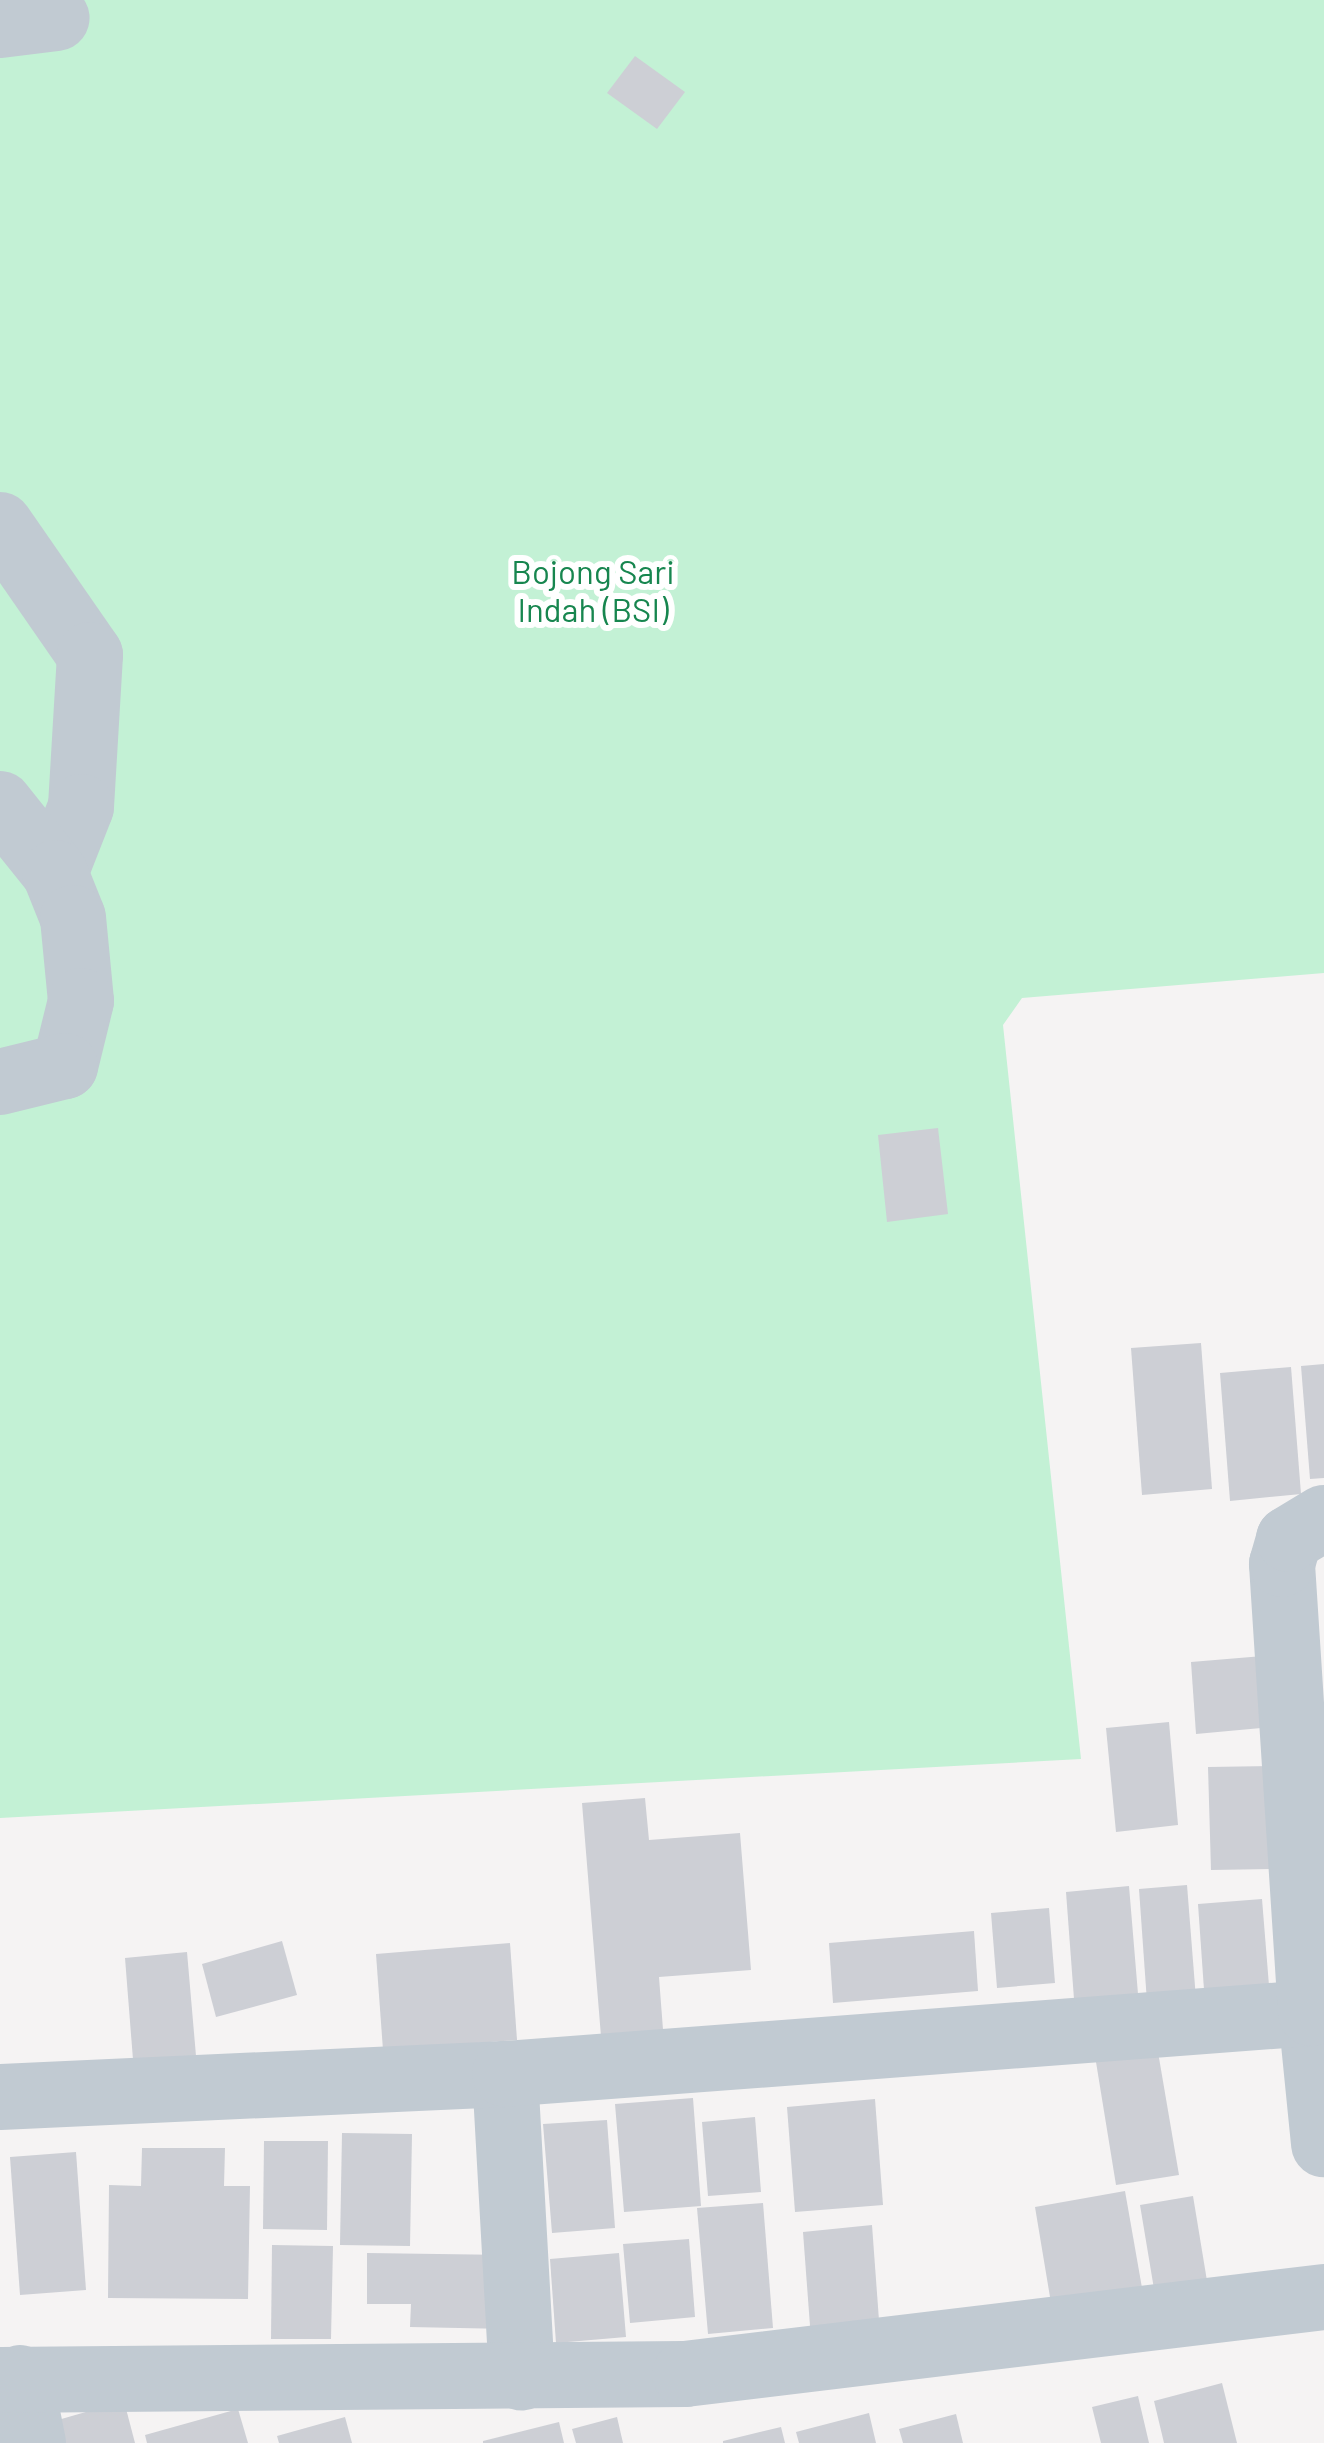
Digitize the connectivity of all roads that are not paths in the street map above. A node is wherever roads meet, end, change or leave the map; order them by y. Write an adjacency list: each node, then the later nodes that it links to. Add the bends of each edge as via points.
1 (0, 525): 3 (street, via 91,655 81,807)
2 (0, 804): 3 (street)
3 (55, 873): 4 (street, via 79,962 74,1054 54,1075)
4 (0, 1082)
5 (1324, 1518): 6 (street, via 1288,1538 1282,1564)
6 (1312, 2013): 7 (street); 9 (street)
7 (506, 2074): 8 (street); 11 (street)
8 (0, 2097)
9 (1324, 2144)
10 (1324, 2297): 11 (street, via 944,2348)
11 (522, 2378): 12 (street)
12 (10, 2379): 13 (street)
13 (33, 2443)

